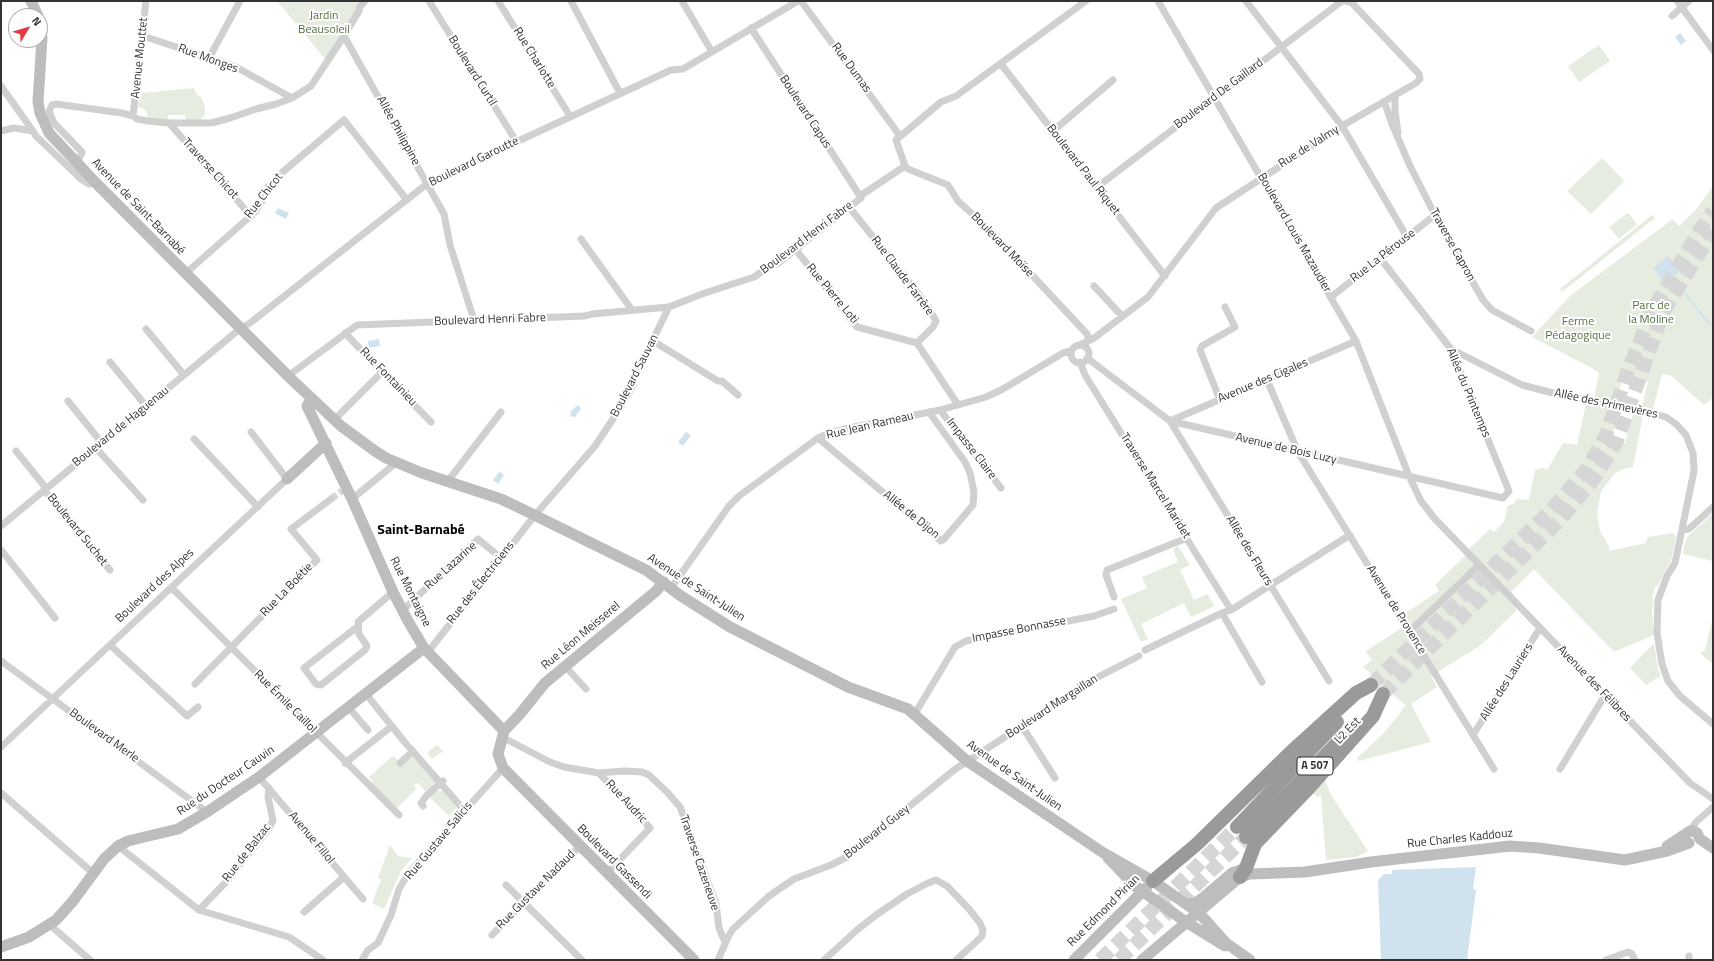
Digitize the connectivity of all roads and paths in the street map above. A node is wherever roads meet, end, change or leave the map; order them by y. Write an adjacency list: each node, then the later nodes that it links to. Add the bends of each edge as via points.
1 (146, 1): 18 (street, Avenue Mouttet)
2 (240, 1): 24 (street)
3 (365, 1): 19 (street)
4 (429, 1): 42 (street, Boulevard Curtil)
5 (498, 1): 34 (street, Rue Charlotte)
6 (571, 1): 28 (street)
7 (682, 1): 23 (street)
8 (798, 1): 17 (street, Boulevard Garoutte)
9 (801, 1): 40 (street, Rue Dumas)
10 (1086, 1): 25 (street)
11 (1158, 1): 31 (street, Boulevard Louis Mazaudier)
12 (1246, 1): 20 (street)
13 (1343, 1): 20 (street, Boulevard De Gaillard); 29 (street, via 1352,3 1419,74 1420,79 1416,83)
14 (1689, 1): 15 (street)
15 (1679, 4): 16 (street); 22 (street)
16 (1672, 16)
17 (751, 28): 23 (street, Boulevard Garoutte); 49 (street, Boulevard Capus)
18 (143, 36): 24 (street, Rue Monges); 33 (street, Avenue Mouttet)
19 (344, 36): 30 (street, via 311,86); 47 (street, Allée Philippine)
20 (1281, 47): 31 (street, Boulevard De Gaillard); 36 (street)
21 (42, 48): 43 (street, Avenue de Saint-Barnabé, via 38,102 40,113 49,133)
22 (1713, 50)
23 (712, 52): 28 (street, Boulevard Garoutte, via 683,69 671,70)
24 (209, 58): 30 (street, Rue Monges, via 236,67)
25 (1001, 64): 39 (street, Boulevard Paul Riquet); 40 (street, via 956,96 941,102)
26 (1113, 80): 39 (street)
27 (1, 86): 38 (street)
28 (620, 93): 34 (street, Boulevard Garoutte)
29 (1395, 95): 32 (street, Rue de Valmy); 41 (street, Traverse Capron)
30 (292, 98): 35 (street, via 210,123)
31 (1215, 98): 45 (street, Boulevard Louis Mazaudier); 48 (street, Boulevard De Gaillard)
32 (1384, 102): 36 (street, Rue de Valmy); 41 (street, Traverse Capron)
33 (133, 116): 35 (street, via 137,119); 43 (street, via 52,105 49,111 54,123 82,152)
34 (570, 116): 42 (street, Boulevard Garoutte)
35 (169, 123): 53 (street, Traverse Chicot)
36 (1342, 126): 45 (street, Rue de Valmy); 54 (street)
37 (1, 131): 38 (street, via 14,128)
38 (33, 131): 46 (street, via 81,179 89,184)
39 (1053, 131): 48 (street, Boulevard Paul Riquet)
40 (900, 136): 44 (street, via 896,140)
41 (1398, 137): 52 (street, Traverse Capron)
42 (516, 141): 47 (street, Boulevard Garoutte)
43 (76, 161): 46 (street, Avenue de Saint-Barnabé)
44 (905, 166): 49 (street, Boulevard Henri Fabre); 71 (street, Boulevard Moïse, via 908,170 948,185 958,201 995,236)
45 (1262, 177): 59 (street, Rue de Valmy, via 1216,208); 61 (street, Boulevard Louis Mazaudier)
46 (96, 183): 58 (street, Avenue de Saint-Barnabé)
47 (428, 183): 50 (street, Boulevard Garoutte); 66 (street, Allée Philippine, via 444,214 450,246)
48 (1097, 187): 59 (street, Boulevard Paul Riquet)
49 (860, 196): 51 (street, Boulevard Henri Fabre, via 861,198)
50 (407, 200): 53 (street, Rue Chicot, via 344,120 278,176); 67 (street, Boulevard Garoutte)
51 (849, 207): 56 (street, Boulevard Henri Fabre); 74 (street, Rue Claude Farrère, via 925,302 936,321 934,327)
52 (1435, 215): 54 (street, Rue La Pérouse); 69 (street, Traverse Capron, via 1483,300 1492,310)
53 (251, 216): 58 (street, Rue Chicot)
54 (1407, 237): 57 (street, Rue La Pérouse)
55 (581, 239): 64 (street)
56 (796, 250): 62 (street, Boulevard Henri Fabre, via 754,277); 74 (street, Rue Pierre Loti, via 857,327)
57 (1380, 258): 61 (street, Rue La Pérouse); 76 (street, Allée du Printemps)
58 (186, 273): 67 (street, Avenue de Saint-Barnabé)
59 (1165, 276): 65 (street, via 1148,297)
60 (1094, 286): 65 (street)
61 (1331, 297): 73 (street, Boulevard Louis Mazaudier)
62 (669, 307): 64 (street, Boulevard Henri Fabre); 72 (street, Boulevard Sauvan)
63 (1225, 307): 86 (street, via 1235,327 1202,346 1200,350)
64 (632, 310): 66 (street, Boulevard Henri Fabre, via 585,316)
65 (1122, 316): 71 (street, via 1094,338)
66 (474, 320): 70 (street, Boulevard Henri Fabre, via 358,325)
67 (241, 328): 82 (street, Boulevard de Haguenau); 83 (street, Avenue de Saint-Barnabé)
68 (146, 329): 82 (street)
69 (1531, 331)
70 (345, 333): 81 (street, Rue Fontainieu); 83 (street, Boulevard Henri Fabre)
71 (1089, 339): 75 (street)
72 (653, 341): 85 (street, via 718,381 722,381); 117 (street, Boulevard Sauvan, via 632,385 602,436 576,470)
73 (1356, 341): 84 (street, Avenue des Cigales); 106 (street, Boulevard Louis Mazaudier)
74 (917, 343): 89 (street)
75 (1080, 345): 77 (street); 78 (street, via 1088,349)
76 (1451, 349): 112 (street, Allée du Printemps, via 1509,491); 119 (street, Allée des Primevères, via 1522,385 1652,413 1666,417 1676,424 1686,435 1694,460)
77 (1071, 351): 80 (street, via 1073,359); 89 (street, Rue Jean Rameau, via 1050,360 1003,389)
78 (1087, 358): 80 (street); 95 (street, Avenue de Bois Luzy)
79 (110, 362): 90 (street)
80 (1080, 362): 121 (street, Traverse Marcel Maridet, via 1085,375)
81 (382, 372): 94 (street); 96 (street, Rue Fontainieu)
82 (184, 375): 90 (street, Boulevard de Haguenau)
83 (288, 376): 87 (street, Avenue de Saint-Julien)
84 (1267, 380): 86 (street, Avenue des Cigales); 104 (street, Avenue de Provence)
85 (738, 396)
86 (1218, 397): 95 (street, Avenue des Cigales)
87 (311, 399): 94 (street, Avenue de Saint-Julien); 101 (street, Rue Montaigne, via 307,406)
88 (68, 401): 100 (street)
89 (958, 405): 91 (street, Rue Jean Rameau)
90 (146, 406): 100 (street, Boulevard de Haguenau)
91 (940, 410): 93 (street, Rue Jean Rameau); 109 (street, Impasse Claire)
92 (501, 412): 108 (street)
93 (929, 412): 98 (street, Rue Jean Rameau, via 849,428); 98 (street, Allée de Dijon, via 965,462 974,492 974,505 941,541)
94 (334, 420): 105 (street, Avenue de Saint-Julien, via 375,451)
95 (1170, 421): 104 (street, Avenue de Bois Luzy); 127 (street, Allée des Fleurs)
96 (431, 422)
97 (251, 432): 107 (street)
98 (818, 438): 126 (street, Rue Jean Rameau, via 739,496)
99 (194, 439): 115 (street)
100 (101, 442): 102 (street, Boulevard de Haguenau)
101 (326, 443): 107 (street, Boulevard des Alpes); 111 (street, Rue Montaigne, via 344,489)
102 (95, 447): 110 (street, Boulevard de Haguenau); 114 (street)
103 (16, 451): 110 (street, Boulevard Suchet)
104 (1298, 452): 106 (street, Avenue de Bois Luzy); 120 (street, Avenue de Provence)
105 (397, 462): 108 (street, Avenue de Saint-Julien); 111 (street)
106 (1409, 476): 112 (street, Avenue de Bois Luzy); 124 (street, Avenue des Félibres, via 1421,501 1435,519)
107 (287, 479): 115 (street, Boulevard des Alpes)
108 (448, 481): 117 (street, Avenue de Saint-Julien, via 501,499)
109 (1001, 488)
110 (45, 489): 118 (street, Boulevard de Haguenau); 125 (street, Boulevard Suchet)
111 (352, 498): 129 (street, Rue Montaigne)
112 (1503, 498)
113 (331, 499): 140 (street, Rue La Boétie, via 291,529 317,560)
114 (143, 500)
115 (258, 507): 128 (street, Boulevard des Alpes)
116 (1713, 507): 119 (street, via 1689,529)
117 (535, 515): 123 (street, Rue des Électriciens); 126 (street, Avenue de Saint-Julien, via 646,570)
118 (1, 526)
119 (1682, 530): 156 (street, Allée des Primevères, via 1675,563 1667,576 1656,607 1657,633 1662,664 1668,681 1680,696)
120 (1350, 535): 127 (street); 138 (street, Avenue de Provence)
121 (1187, 538): 130 (street, via 1107,570 1106,575); 133 (street, Traverse Marcel Maridet)
122 (1, 550): 135 (street)
123 (501, 558): 132 (street, Rue Lazarine, via 478,539); 141 (street, Rue des Électriciens)
124 (1479, 565): 137 (street, Avenue des Félibres); 138 (street)
125 (110, 570)
126 (668, 585): 145 (street, Rue Léon Meisserel, via 655,592); 155 (street, Avenue de Saint-Julien, via 730,627 848,687 908,709)
127 (1270, 585): 133 (street); 146 (street, Allée des Fleurs)
128 (172, 588): 139 (street, Boulevard des Alpes); 140 (street, Rue Émile Caillol)
129 (393, 592): 132 (street, Rue Montaigne); 136 (street, via 359,620)
130 (1114, 597)
131 (1114, 609): 155 (street, Impasse Bonnasse, via 1094,616 966,641 955,647)
132 (403, 610): 141 (street, Rue Montaigne)
133 (1231, 610): 134 (street)
134 (1222, 613): 142 (street); 147 (street)
135 (55, 618)
136 (357, 627): 136 (street, via 366,648 320,685 316,684 304,668)
137 (1540, 628): 151 (street, Avenue des Félibres); 162 (street, Allée des Lauriers)
138 (1409, 632): 162 (street, Avenue de Provence)
139 (110, 645): 152 (street, Boulevard des Alpes); 153 (street, via 187,716)
140 (231, 647): 148 (street, Rue La Boétie); 160 (street, Rue Émile Caillol)
141 (426, 650): 150 (street, Rue du Docteur Cauvin); 161 (street, Rue Montaigne)
142 (1145, 650)
143 (1138, 656): 158 (street, Boulevard Margaillan, via 1096,678)
144 (1, 661): 152 (street, Boulevard Merle)
145 (565, 666): 149 (street); 161 (street, Rue Léon Meisserel, via 545,683)
146 (1329, 681)
147 (1262, 682)
148 (195, 684)
149 (586, 689)
150 (366, 694): 154 (street, Rue du Docteur Cauvin); 157 (street)
151 (1605, 694): 170 (street); 177 (street, Avenue des Félibres, via 1690,783)
152 (52, 698): 163 (street, Boulevard des Alpes); 181 (street, Boulevard Merle)
153 (198, 707)
154 (349, 708): 159 (street); 160 (street, Rue du Docteur Cauvin)
155 (914, 715): 165 (street, Avenue de Saint-Julien)
156 (1713, 724)
157 (392, 726): 164 (street); 166 (street)
158 (1022, 726): 165 (street, Boulevard Margaillan); 173 (street)
159 (368, 730)
160 (316, 734): 166 (street, Rue Émile Caillol); 172 (street, Rue du Docteur Cauvin)
161 (503, 734): 168 (street, via 498,754); 171 (street, Rue Audric, via 550,762 564,767)
162 (1473, 735): 169 (street, Avenue de Provence)
163 (1, 747)
164 (410, 748): 167 (street); 174 (street)
165 (967, 762): 187 (street, Avenue de Saint-Julien); 204 (street, Boulevard Guey, via 846,857 794,879 769,896 733,929)
166 (346, 763): 182 (street, Rue Émile Caillol)
167 (400, 763)
168 (503, 768): 180 (street, Rue Gustave Salicis); 185 (street, Boulevard Gassendi)
169 (1494, 769)
170 (1560, 769)
171 (599, 772): 190 (street, Rue Audric, via 650,828); 204 (street, Traverse Cazeneuve, via 642,772 649,775 680,807 716,904 719,928)
172 (259, 776): 175 (street, Avenue Fillol); 181 (street, Rue du Docteur Cauvin)
173 (1055, 778)
174 (442, 782): 178 (street, via 420,803); 180 (street)
175 (269, 788): 191 (street, Avenue Fillol); 198 (street, Rue de Balzac, via 268,797 273,820 270,827 225,883)
176 (1, 793): 189 (street)
177 (1713, 799)
178 (424, 806)
179 (1713, 807): 183 (street)
180 (464, 810): 209 (street, Rue Gustave Salicis, via 408,874 378,943 368,950)
181 (207, 812): 184 (street, Rue du Docteur Cauvin, via 178,829 128,841)
182 (399, 815)
183 (1692, 837): 186 (street); 188 (street, Rue Charles Kaddouz, via 1667,851 1625,860 1510,846 1305,872)
184 (118, 846): 189 (street, Rue du Docteur Cauvin, via 110,851); 198 (street)
185 (580, 846): 190 (street, Boulevard Gassendi); 196 (street, Rue Gustave Nadaud)
186 (1713, 850)
187 (1102, 852): 192 (street, Avenue de Saint-Julien); 194 (street, Avenue de Saint-Julien)
188 (1243, 872): 192 (highway, L2 Est / A 507, via 1256,844 1373,716 1383,694 1242,832 1371,685 1356,693 1197,844); 197 (street, Rue Charles Kaddouz, via 1232,873 1198,901); 200 (street)
189 (93, 873): 202 (street, Rue du Docteur Cauvin, via 66,910)
190 (607, 873): 211 (street, Boulevard Gassendi)
191 (344, 877): 195 (street, Avenue Fillol); 199 (street)
192 (1153, 881): 194 (street, Rue Edmond Pirian); 197 (street, Avenue de Saint-Julien)
193 (506, 885): 196 (street)
194 (1142, 891): 201 (street, Avenue de Saint-Julien); 215 (street, Rue Edmond Pirian)
195 (363, 899)
196 (524, 903): 203 (street, Rue Gustave Nadaud); 210 (street)
197 (1187, 904): 200 (street, Avenue de Saint-Julien)
198 (199, 910): 208 (street, via 289,937)
199 (304, 912)
200 (1199, 913): 201 (street); 206 (street, Avenue de Saint-Julien)
201 (1186, 922): 206 (street, Avenue de Saint-Julien, via 1220,944); 216 (street)
202 (50, 925): 205 (street, Rue du Docteur Cauvin, via 29,937); 207 (street)
203 (492, 935)
204 (725, 942): 212 (street, Boulevard Guey)
205 (1, 947)
206 (1235, 950): 217 (street)
207 (90, 960)
208 (323, 960)
209 (362, 960)
210 (582, 960)
211 (694, 960)
212 (718, 960)
213 (825, 960): 214 (street, via 876,915 907,894 936,880 947,886 969,909 983,930 982,936)
214 (956, 960)
215 (1074, 960)
216 (1142, 960)
217 (1250, 960)
218 (1606, 960): 219 (street, via 1628,952)
219 (1635, 960)

